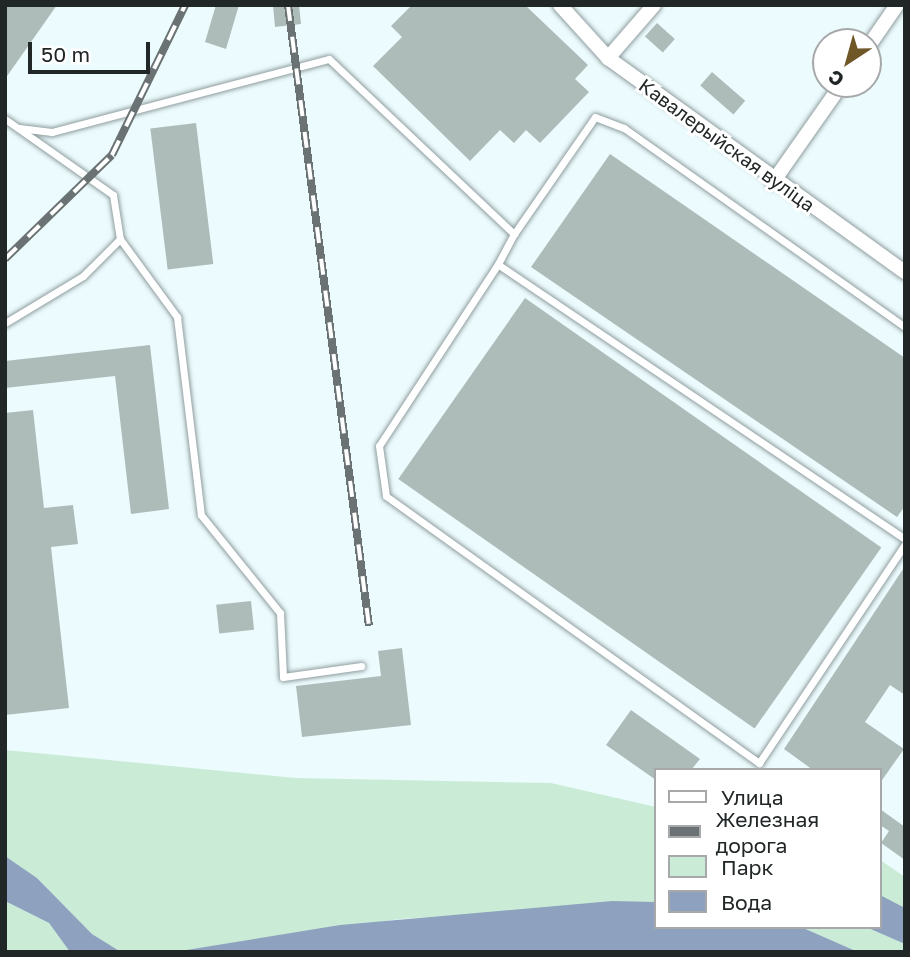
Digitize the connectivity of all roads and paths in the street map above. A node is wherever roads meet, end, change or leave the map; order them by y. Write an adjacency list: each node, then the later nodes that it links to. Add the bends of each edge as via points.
1 (560, 5): 5 (street, Кавалерыйская вуліца)
2 (654, 5): 5 (street)
3 (897, 5): 4 (street)
4 (881, 28)
5 (608, 58): 9 (street, Кавалерыйская вуліца)
6 (832, 98): 9 (street)
7 (5, 119): 8 (lane)
8 (19, 128): 10 (lane, via 52,132 329,59); 11 (lane, via 113,195)
9 (773, 181): 13 (street, Кавалерыйская вуліца)
10 (514, 233): 12 (lane); 15 (lane, via 595,117 624,128)
11 (120, 239): 14 (lane, via 83,276); 17 (lane, via 177,317 201,515 280,613 283,677)
12 (498, 264): 16 (lane); 16 (lane, via 379,446 386,496 759,763)
13 (905, 272)
14 (5, 323)
15 (905, 327)
16 (905, 541)
17 (361, 666)

